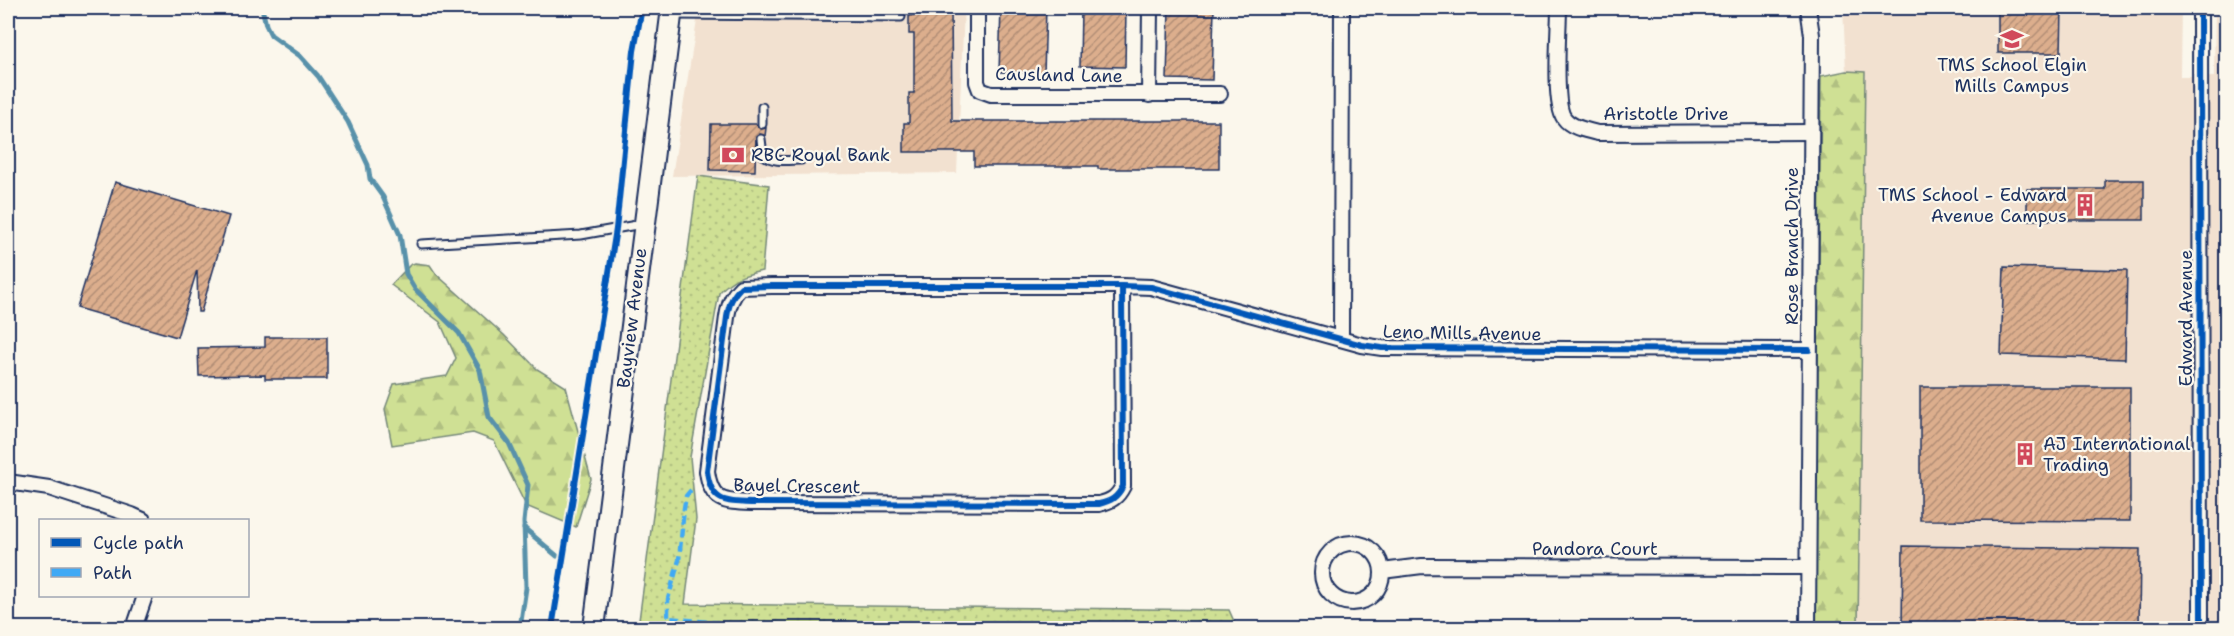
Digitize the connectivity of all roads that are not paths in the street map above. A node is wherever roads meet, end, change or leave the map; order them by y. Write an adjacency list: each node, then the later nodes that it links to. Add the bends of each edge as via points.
1 (871, 8): 11 (lane)
2 (901, 8): 11 (lane, via 900,17)
3 (977, 8): 13 (street, Causland Lane, via 976,69 980,90 991,94)
4 (1150, 8): 13 (street, Causland Lane)
5 (1342, 8): 22 (street)
6 (1559, 8): 16 (street, Aristotle Drive, via 1557,97 1564,118 1577,127 1597,133)
7 (1808, 8): 16 (street, Rose Branch Drive, via 1812,35)
8 (2200, 8): 32 (street, Edward Avenue)
9 (671, 11): 10 (lane); 19 (main road, Bayview Avenue)
10 (729, 12): 11 (lane)
11 (871, 17)
12 (1220, 94): 13 (street, Causland Lane)
13 (1149, 95)
14 (762, 107): 15 (lane)
15 (762, 124)
16 (1810, 132): 23 (street, Rose Branch Drive)
17 (761, 139): 18 (lane, via 763,155 769,159)
18 (801, 160)
19 (644, 224): 20 (lane, via 581,235); 30 (main road, Bayview Avenue)
20 (421, 244)
21 (1122, 286): 21 (street, Bayel Crescent, via 741,287 729,304 707,471 709,486 718,498 742,503 1111,501 1123,486); 22 (street, Leno Mills Avenue, via 1168,291)
22 (1341, 339): 23 (street, Leno Mills Avenue, via 1400,349)
23 (1809, 350): 26 (street, Rose Branch Drive)
24 (8, 482): 25 (street, via 57,491)
25 (140, 519)
26 (1808, 567): 27 (street, Pandora Court, via 1422,566); 31 (street, Rose Branch Drive)
27 (1382, 571): 27 (street, via 1374,553 1357,543 1337,547 1324,562 1322,572 1328,590 1343,602 1353,603 1371,596)
28 (145, 597): 29 (street)
29 (134, 628)
30 (594, 628)
31 (1808, 628)
32 (2201, 628)

